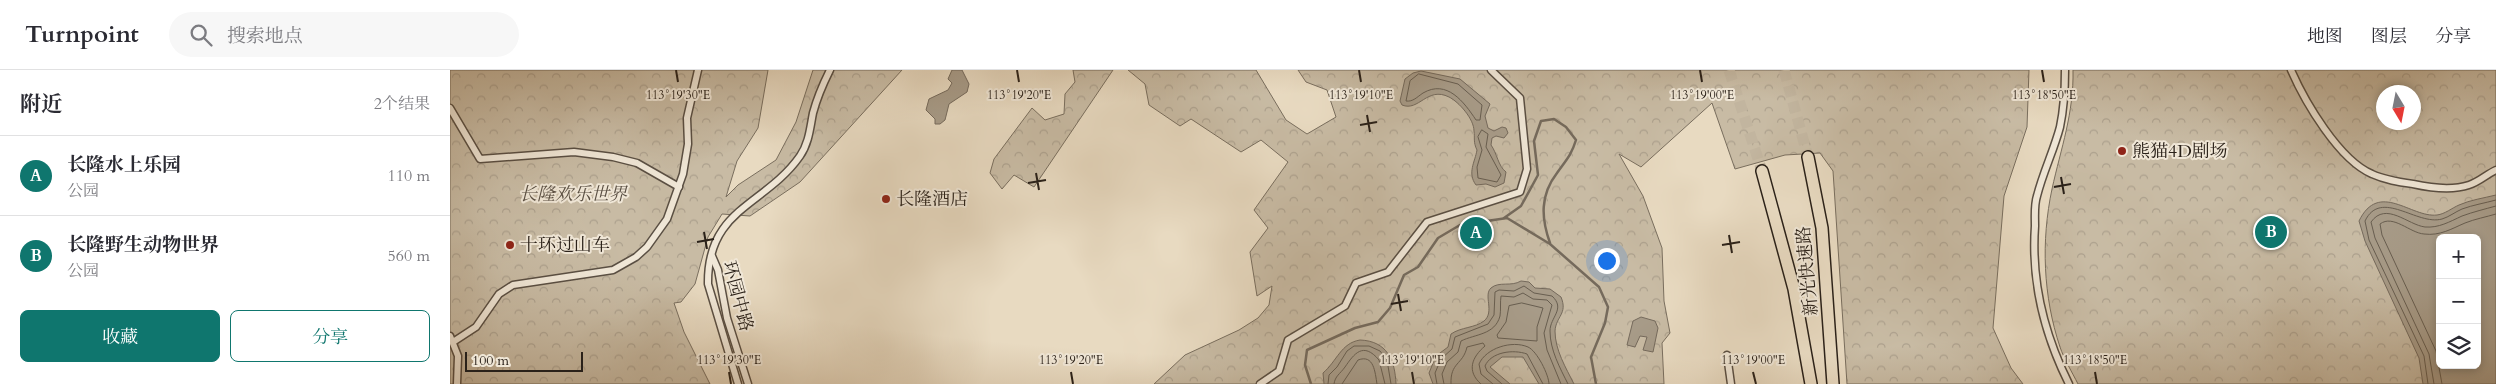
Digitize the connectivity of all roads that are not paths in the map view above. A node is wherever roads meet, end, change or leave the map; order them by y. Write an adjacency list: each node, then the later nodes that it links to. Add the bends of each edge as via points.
1 (830, 70): 11 (street, via 820,89 809,138 801,155 788,171 728,220 716,240)
2 (1491, 70): 17 (street, via 1520,98 1527,169 1520,192 1427,222 1388,272 1356,283 1345,306 1288,340 1279,371)
3 (2066, 70): 21 (street, via 2060,127 2036,197 2034,237 2035,275 2041,311 2054,354)
4 (2291, 70): 8 (street, via 2334,140 2345,154 2371,174 2446,189 2470,185)
5 (700, 71): 10 (street, via 687,118 688,144)
6 (450, 108): 10 (street, via 480,159 574,152 613,157 637,163)
7 (1808, 157): 20 (highway, 新光快速路, via 1826,257)
8 (2496, 170)
9 (1762, 171): 19 (highway, 新光快速路, via 1794,289)
10 (679, 187): 12 (street, via 667,219 636,257 613,270 513,285 499,294 476,326)
11 (712, 256): 15 (street, 环园中路, via 708,284); 16 (street, 环园中路)
12 (452, 339): 14 (street, via 458,356)
13 (1726, 355): 18 (street)
14 (457, 384)
15 (738, 384)
16 (748, 384)
17 (1260, 384)
18 (1731, 384)
19 (1811, 384)
20 (1833, 384)
21 (2069, 384)

